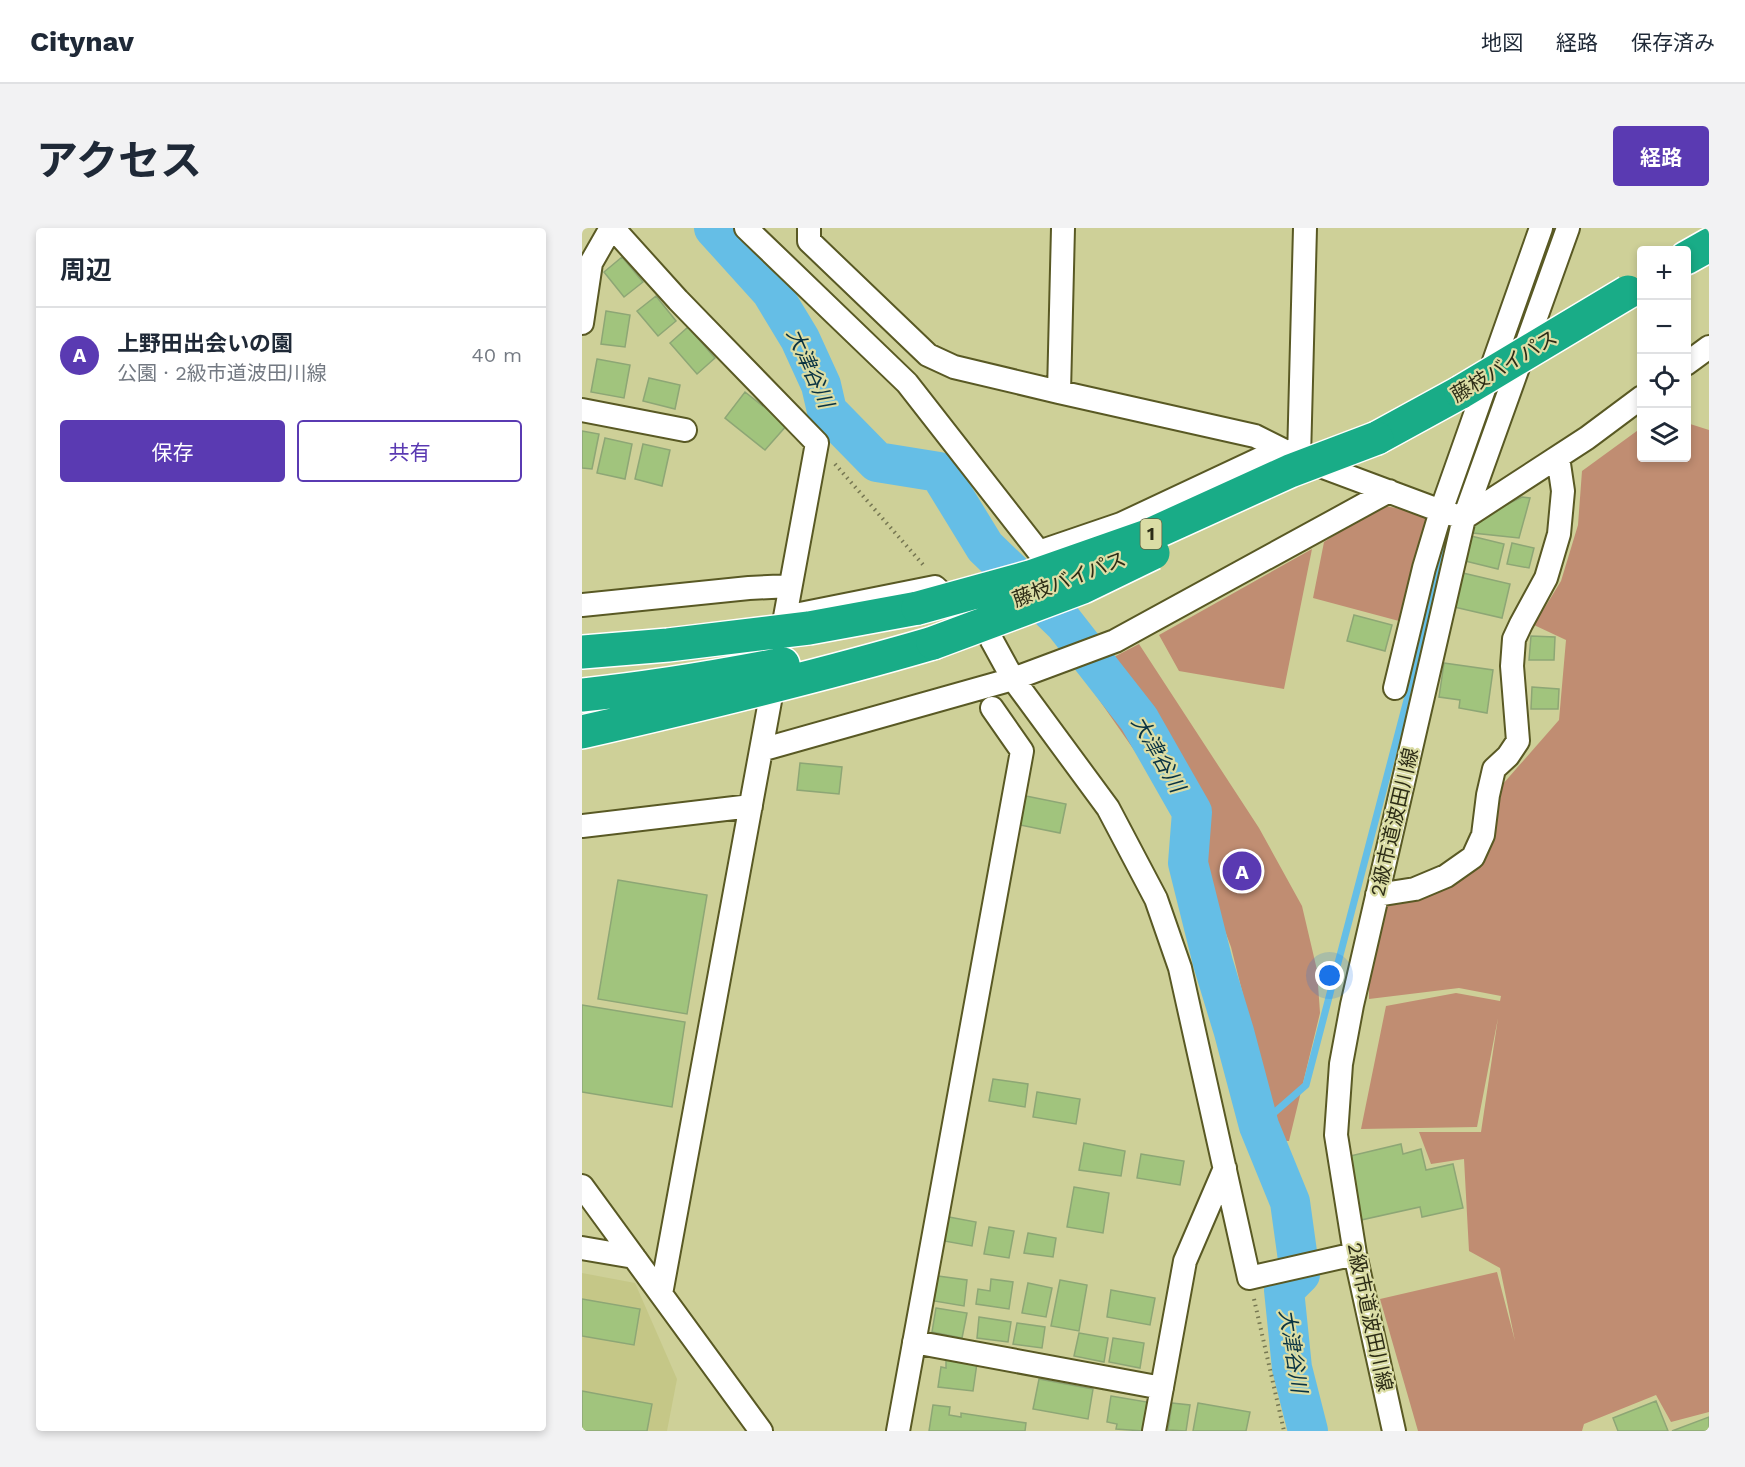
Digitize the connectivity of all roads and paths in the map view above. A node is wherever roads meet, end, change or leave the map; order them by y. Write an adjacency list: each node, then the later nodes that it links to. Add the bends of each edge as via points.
1 (612, 228): 11 (street, via 591,263); 19 (street)
2 (746, 228): 20 (street, via 907,383 1039,552 1121,524)
3 (809, 228): 14 (street, via 808,241 928,355 954,367)
4 (1063, 228): 14 (street)
5 (1305, 228): 20 (street)
6 (1541, 228): 23 (street)
7 (1568, 228): 24 (street, 2級市道波田川線)
8 (1709, 245): 9 (highway)
9 (1691, 255)
10 (1635, 288): 18 (highway, 藤枝バイパス / 1, bridge)
11 (582, 323)
12 (1709, 347): 13 (street)
13 (1691, 360)
14 (1059, 392): 20 (street, via 1255,436)
15 (1637, 400): 21 (street)
16 (582, 411): 17 (street)
17 (685, 430)
18 (1377, 438): 28 (highway, 1, bridge, via 1290,471 1147,536 1030,577); 28 (highway, 藤枝バイパス / 1, bridge, via 1298,483 1083,587)
19 (817, 442): 25 (path); 26 (street)
20 (1290, 453): 22 (street)
21 (1558, 457): 24 (street); 39 (street, via 1563,492 1559,534 1546,579 1514,639 1512,666 1518,741 1494,769 1483,835 1473,857 1446,876 1415,889)
22 (1389, 492): 23 (street); 30 (street, via 1115,641)
23 (1441, 511): 24 (street); 31 (street)
24 (1464, 518): 39 (street, 2級市道波田川線)
25 (930, 573)
26 (790, 586): 27 (street); 30 (street, via 785,617 935,587 990,637)
27 (582, 605)
28 (927, 626): 29 (highway, 1, via 809,628); 32 (highway, 1, via 806,660); 35 (highway, 1, via 842,670)
29 (582, 652)
30 (1017, 677): 36 (street); 40 (street, via 1108,808 1156,899 1180,968)
31 (1395, 688)
32 (582, 695)
33 (770, 701): 36 (street)
34 (992, 708): 47 (street, via 1022,751)
35 (582, 732)
36 (761, 750): 37 (street)
37 (751, 806): 38 (street); 46 (street)
38 (582, 826)
39 (1377, 895): 43 (street, 2級市道波田川線, via 1343,1054 1336,1135)
40 (1225, 1168): 45 (street); 48 (street, via 1185,1262)
41 (582, 1186): 44 (street)
42 (582, 1248): 44 (street)
43 (1355, 1254): 45 (street); 53 (street, 2級市道波田川線)
44 (634, 1257): 46 (street)
45 (1249, 1278): 52 (path)
46 (661, 1294): 49 (street)
47 (914, 1342): 48 (street); 50 (street)
48 (1162, 1388): 51 (street)
49 (761, 1431)
50 (898, 1431)
51 (1154, 1431)
52 (1284, 1431)
53 (1394, 1431)

